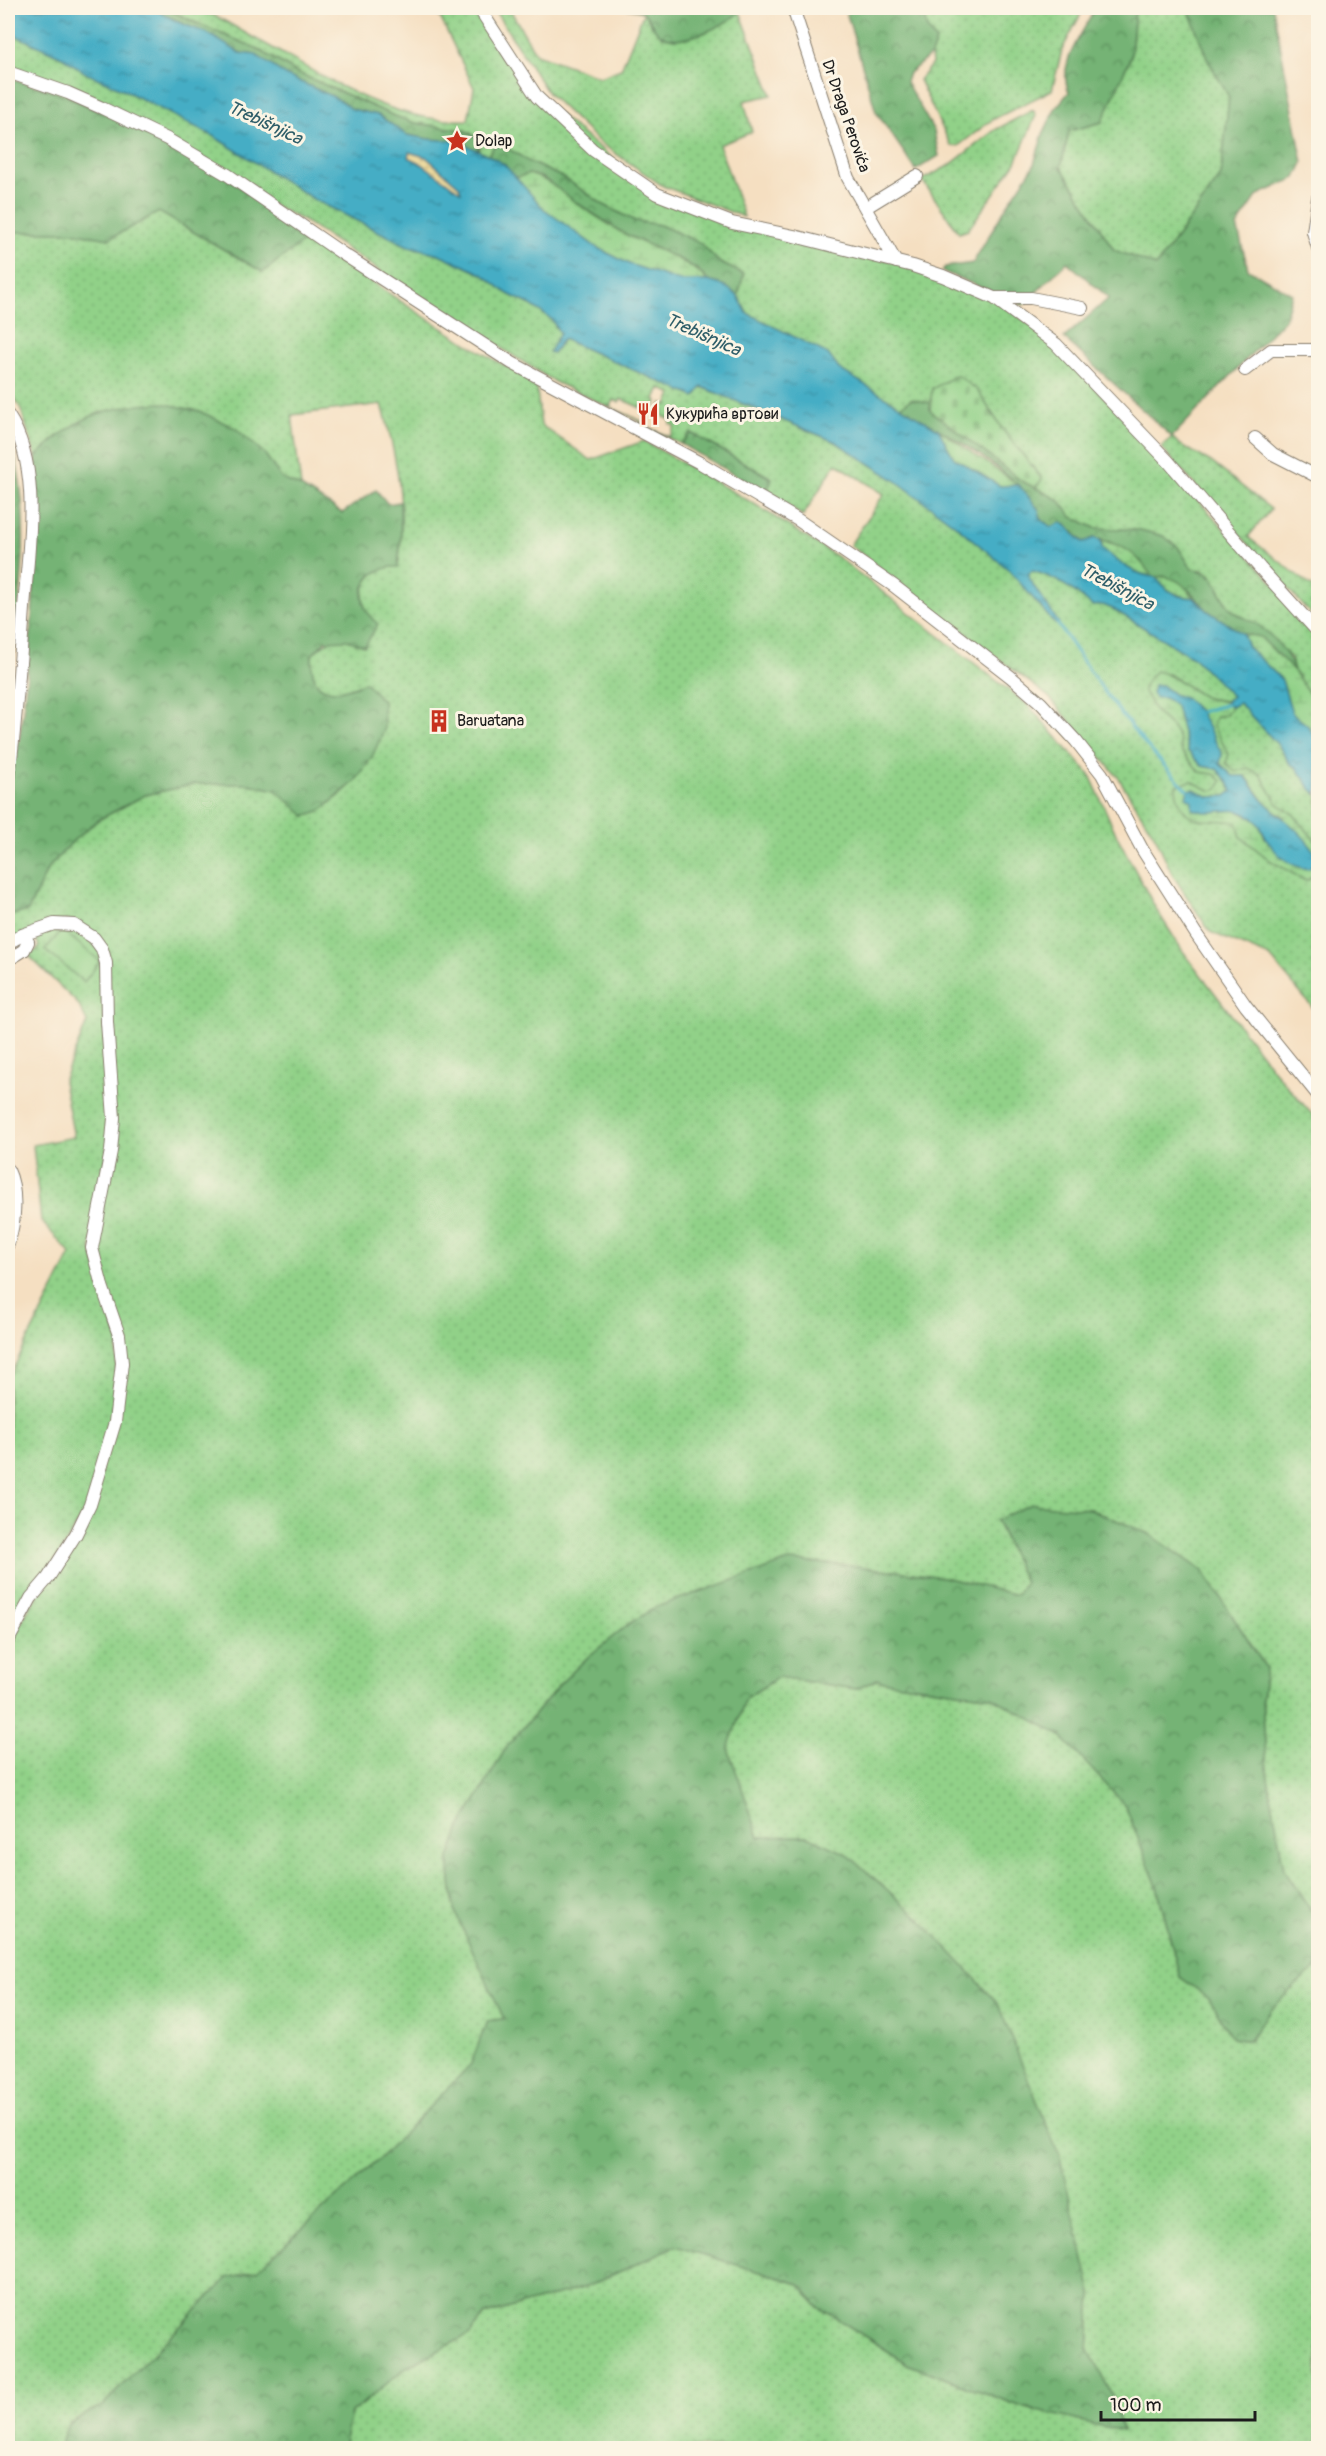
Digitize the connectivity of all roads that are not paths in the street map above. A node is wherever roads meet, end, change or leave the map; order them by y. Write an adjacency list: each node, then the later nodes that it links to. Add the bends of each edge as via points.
1 (480, 8): 8 (street, via 537,97 592,150 657,194 732,223)
2 (793, 8): 6 (street, Dr Draga Perovića, via 848,178)
3 (8, 72): 21 (street, via 102,108 167,139 228,175 512,363 798,520 894,586 1011,677 1041,703 1102,774 1190,926 1246,1006)
4 (917, 176): 6 (street)
5 (1318, 198): 7 (street, via 1313,232)
6 (865, 208): 8 (street, Dr Draga Perovića)
7 (1318, 248)
8 (897, 262): 9 (street)
9 (994, 298): 10 (street, via 1031,298); 16 (street, via 1056,344 1080,368 1168,461)
10 (1083, 308)
11 (1318, 350): 12 (street, via 1271,350)
12 (1245, 370)
13 (8, 415): 17 (street, via 24,457 31,506)
14 (1256, 438): 15 (street, via 1273,454)
15 (1318, 477)
16 (1318, 632)
17 (8, 787)
18 (22, 935): 19 (street); 20 (street, via 27,946); 24 (street, via 54,924 74,925 94,938 106,963 114,1118 92,1248 119,1335 122,1363 114,1422 90,1505)
19 (8, 943)
20 (8, 960)
21 (1318, 1095)
22 (8, 1170): 23 (street, via 14,1205)
23 (8, 1244)
24 (8, 1641)

